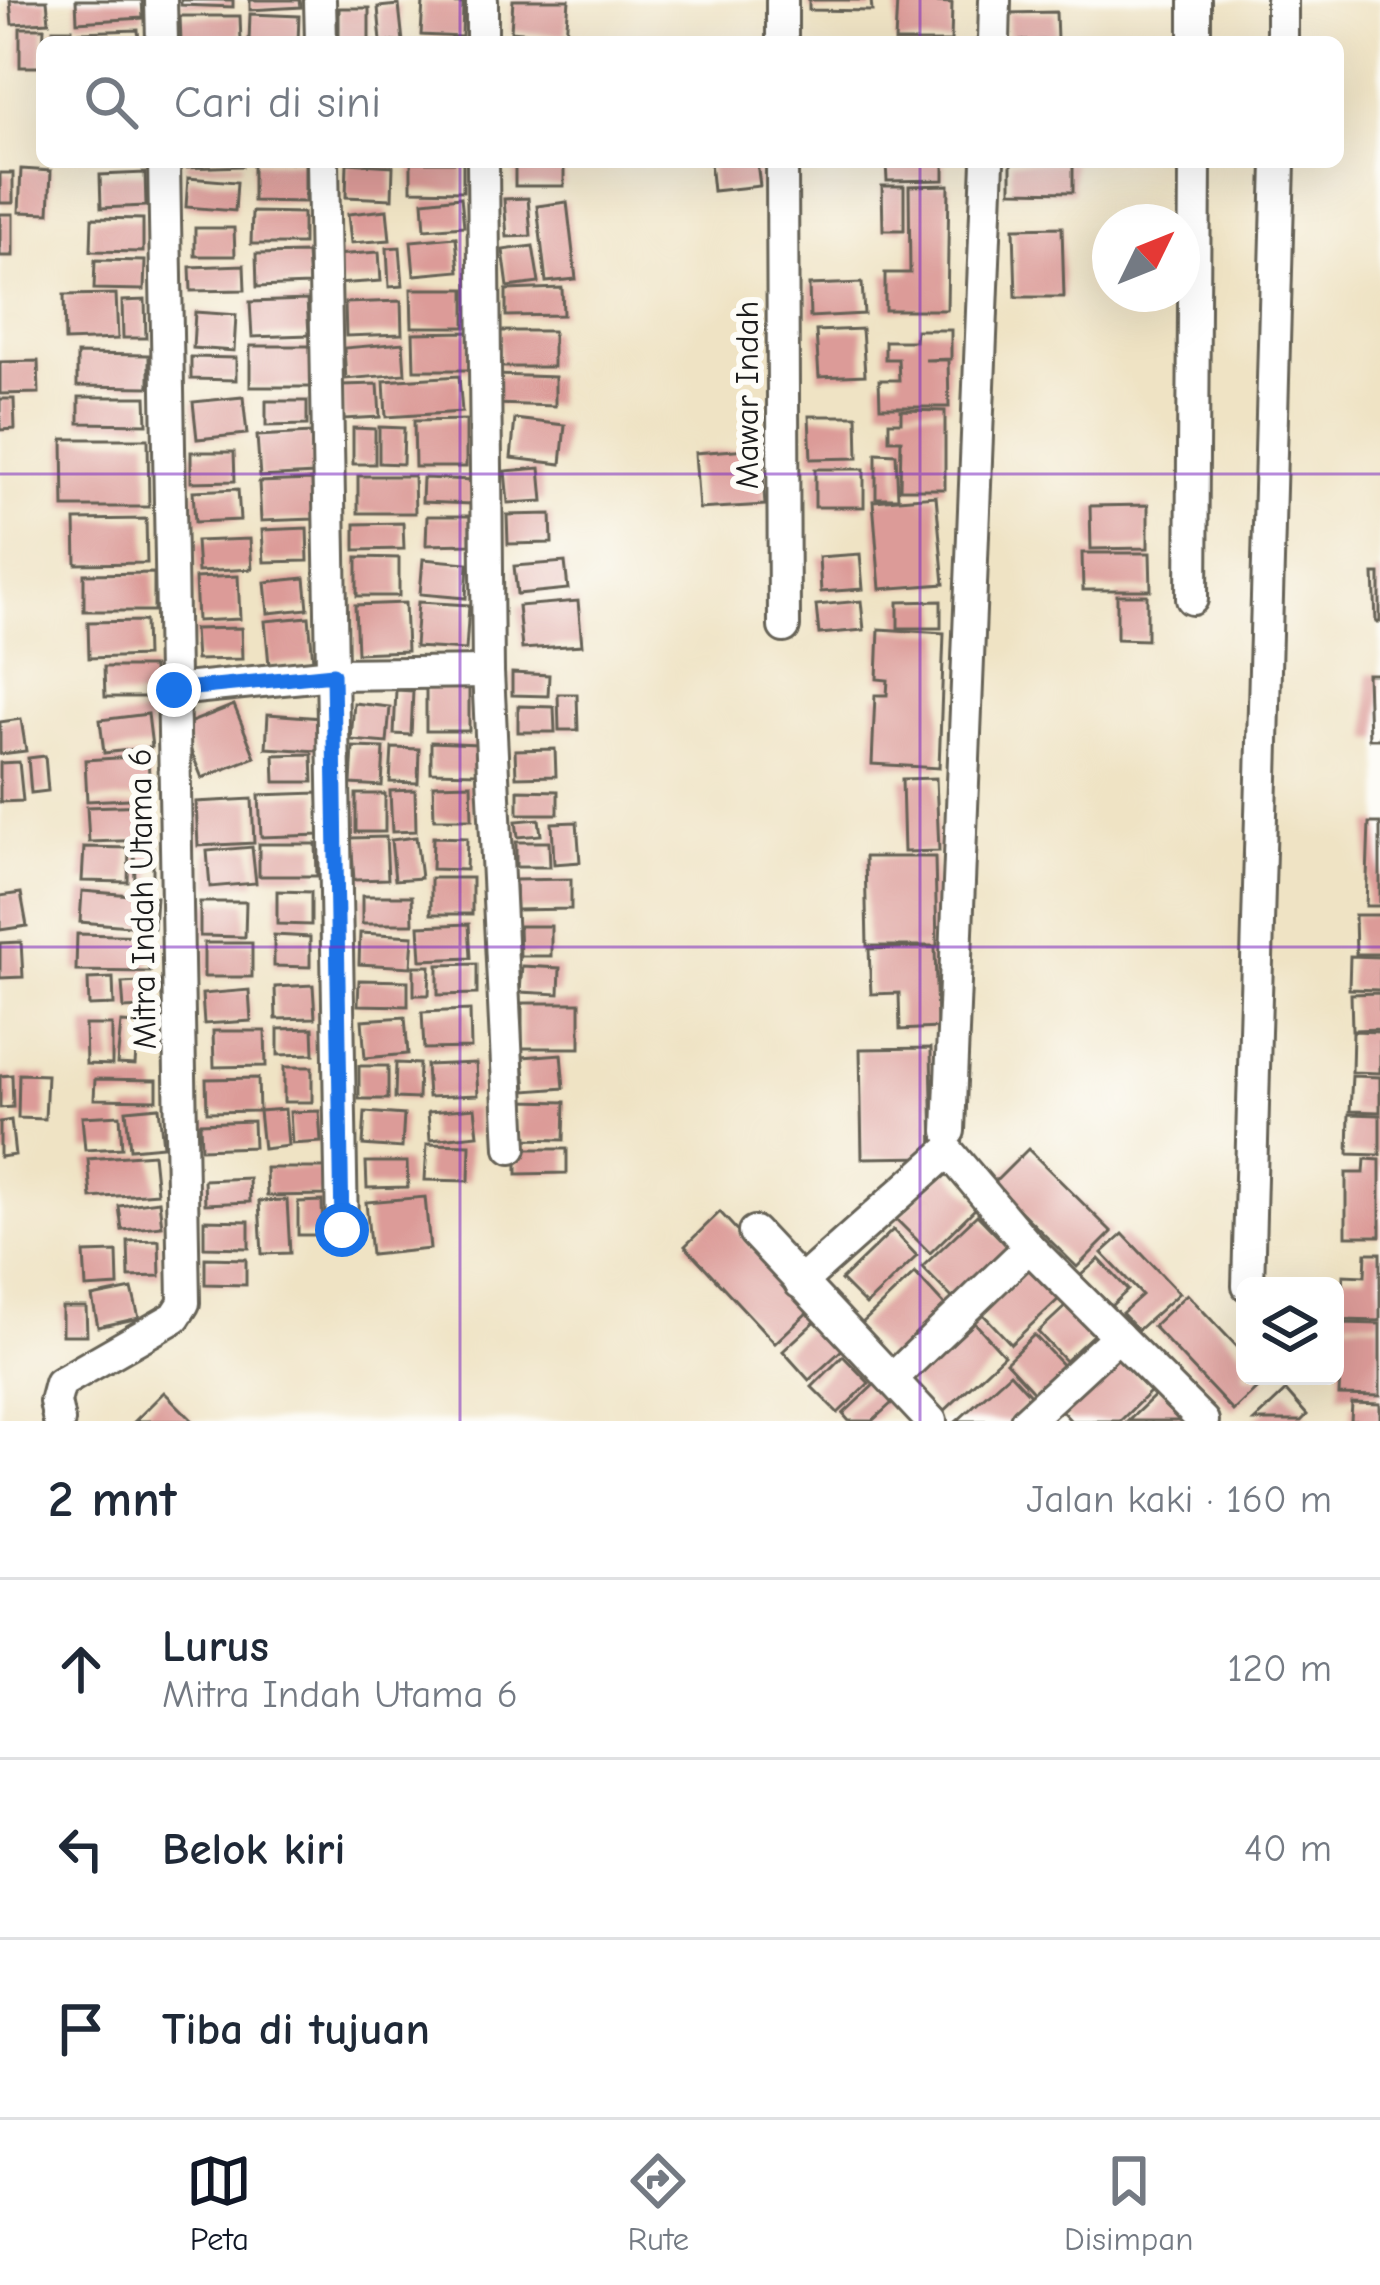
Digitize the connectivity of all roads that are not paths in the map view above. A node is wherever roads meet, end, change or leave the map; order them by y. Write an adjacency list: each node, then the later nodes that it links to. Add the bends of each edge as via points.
1 (161, 0): 8 (street)
2 (320, 0): 9 (street)
3 (482, 0): 10 (street)
4 (782, 0): 11 (street)
5 (995, 0): 12 (street)
6 (1195, 0): 13 (street)
7 (1282, 0): 14 (street)
8 (162, 36)
9 (321, 36)
10 (482, 36)
11 (782, 36)
12 (994, 36)
13 (1195, 36)
14 (1282, 36)
15 (164, 168): 26 (street, Mitra Indah Utama 6)
16 (323, 168): 25 (street)
17 (483, 168): 24 (street)
18 (782, 168): 23 (street, Mawar Indah)
19 (988, 168): 27 (street)
20 (1195, 168): 22 (street)
21 (1279, 168): 32 (street)
22 (1192, 599)
23 (784, 627)
24 (488, 672): 25 (street); 28 (street)
25 (333, 674): 26 (street); 29 (street)
26 (174, 690): 36 (street, Mitra Indah Utama 6, via 184,1304 175,1317 60,1383)
27 (949, 1131)
28 (511, 1148)
29 (342, 1230)
30 (754, 1232): 33 (street)
31 (1029, 1247): 33 (street, via 948,1150); 34 (street); 35 (street)
32 (1248, 1277)
33 (800, 1283): 35 (street)
34 (1118, 1336): 38 (street); 39 (street)
35 (892, 1378): 37 (street)
36 (59, 1421)
37 (931, 1421)
38 (1026, 1421)
39 (1203, 1421)

